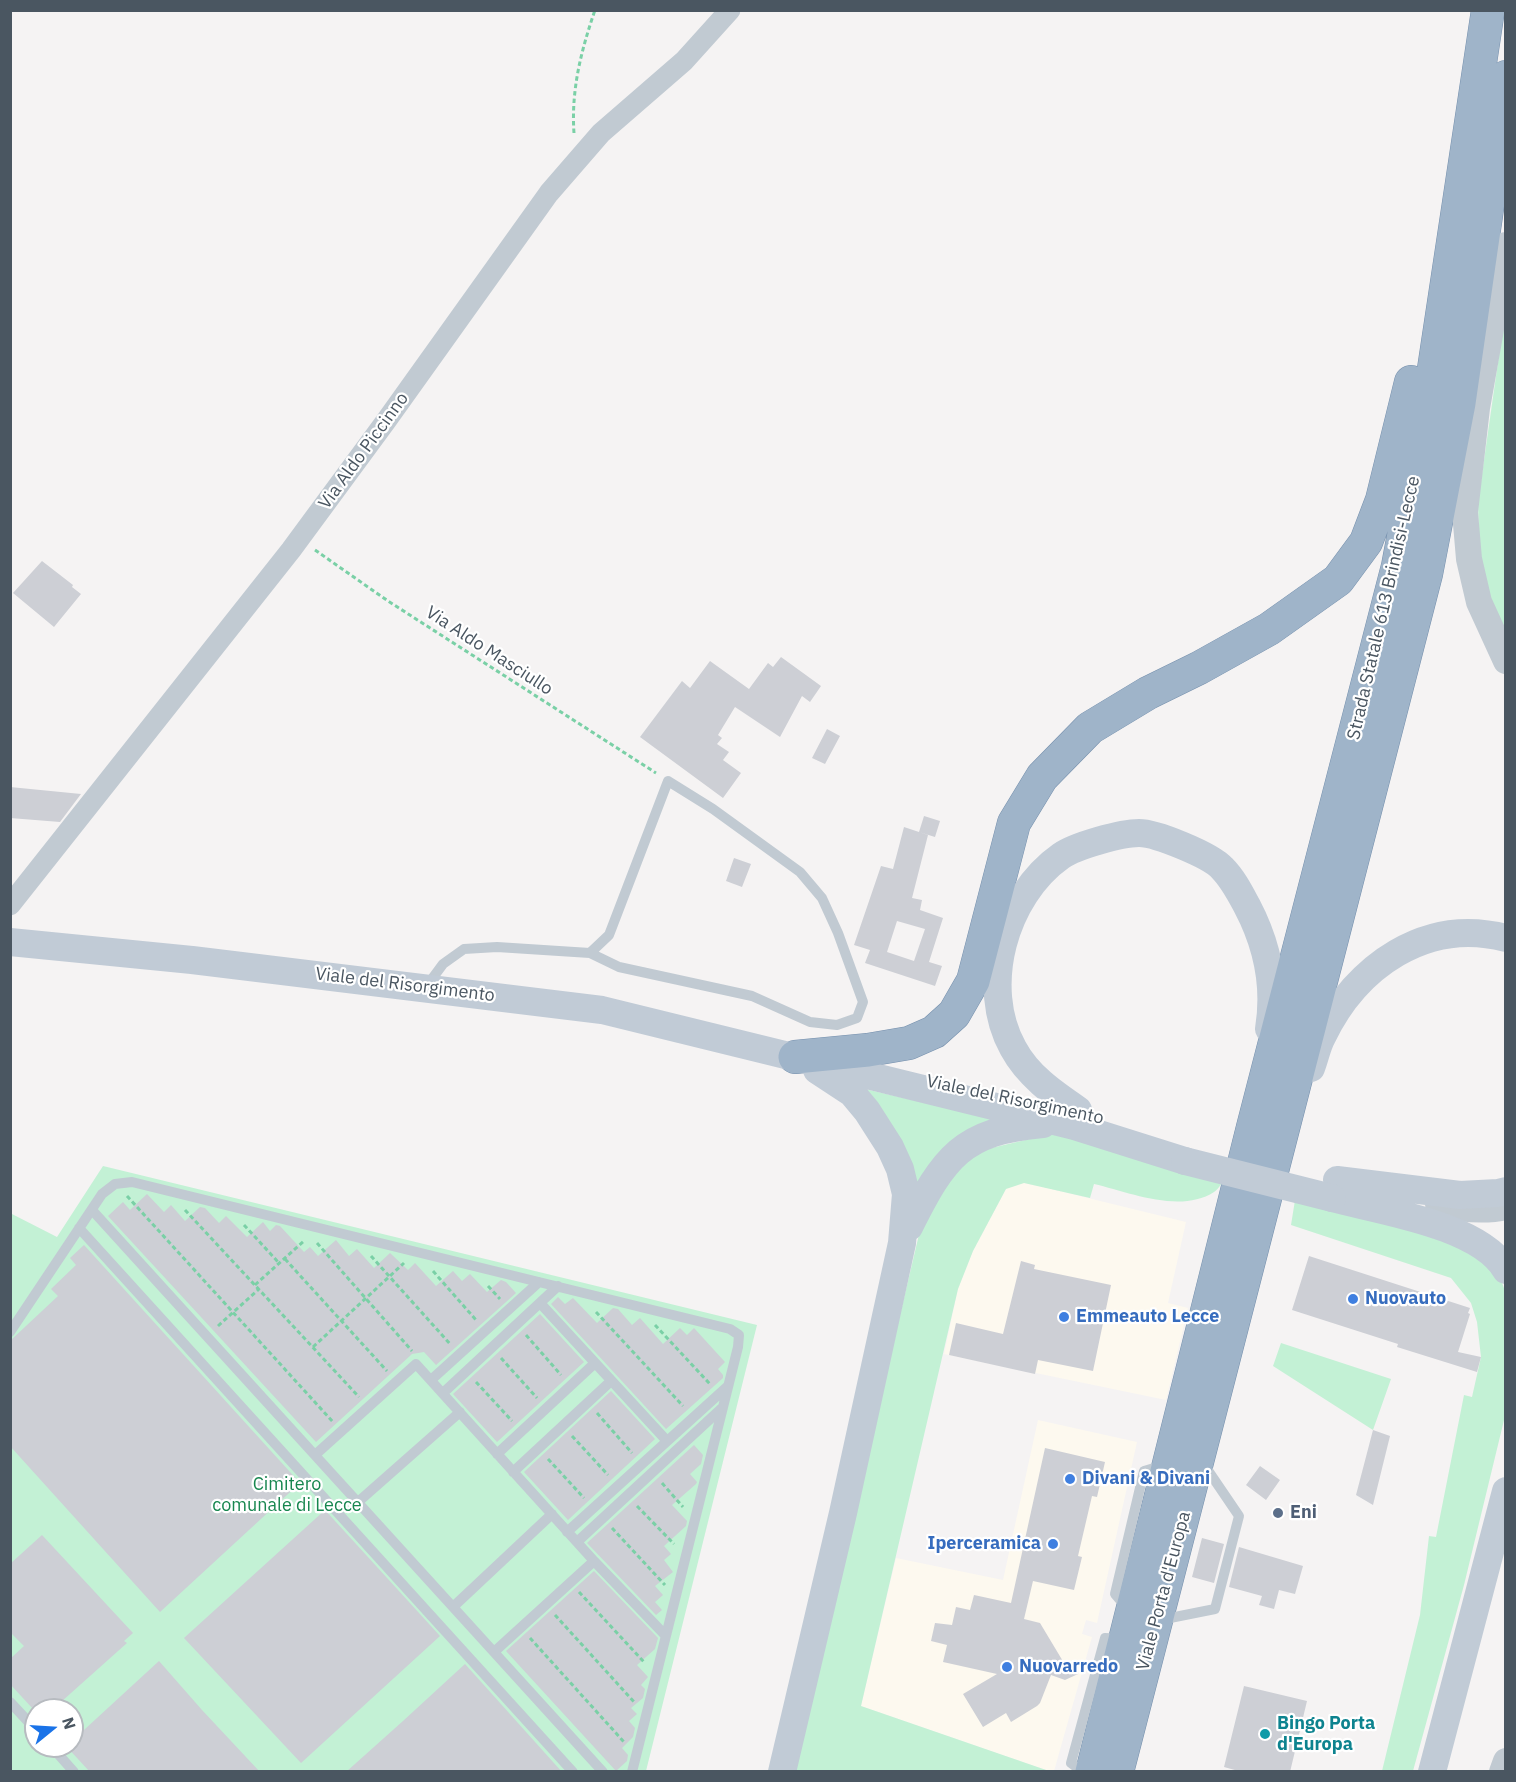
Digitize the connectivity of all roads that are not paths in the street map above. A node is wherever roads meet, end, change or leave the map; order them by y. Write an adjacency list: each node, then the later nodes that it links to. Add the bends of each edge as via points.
1 (730, 10): 7 (street, Via Aldo Piccinno, via 684,61 602,133 549,193 299,539)
2 (1488, 10): 4 (highway, Strada Statale 613 Brindisi-Lecce)
3 (1506, 77): 14 (highway, Strada Statale 613 Brindisi-Lecce, via 1459,403 1426,574)
4 (1472, 124): 12 (highway, via 1455,162 1410,391 1382,500 1366,542 1338,580 1269,628 1090,728 1042,777 1014,823 973,981 954,1014 934,1032 909,1043); 14 (highway, Strada Statale 613 Brindisi-Lecce, via 1398,566)
5 (1506, 246): 6 (street, via 1465,512 1469,559 1479,602)
6 (1506, 661)
7 (10, 905)
8 (1506, 938): 14 (main road, via 1485,932 1455,932 1425,939 1369,971 1322,1037 1298,1108)
9 (10, 942): 11 (main road, Viale del Risorgimento)
10 (590, 953): 10 (lane, via 619,967 752,996 810,1022 837,1025 857,1018 863,1002 822,898 800,872 668,781 609,935); 11 (lane, via 497,946 464,949 443,964)
11 (426, 987): 12 (main road, Viale del Risorgimento, via 602,1010)
12 (795, 1057): 13 (main road, Viale del Risorgimento); 20 (main road, via 852,1094 890,1147 906,1194)
13 (1076, 1118): 14 (main road, via 1013,1050 1002,1022 997,985 1000,958 1009,926 1030,885 1062,856 1100,840 1140,833 1188,847 1221,866 1257,924 1269,962 1273,1008); 15 (main road, Viale del Risorgimento, via 1187,1152); 20 (main road, via 1017,1126 972,1141 939,1173)
14 (1268, 1130): 36 (highway, Viale Porta d'Europa)
15 (1334, 1189): 16 (main road, via 1460,1195); 17 (street, via 1456,1208); 21 (main road, via 1449,1228 1478,1242)
16 (1506, 1191)
17 (1506, 1207)
18 (92, 1210): 19 (lane); 22 (lane, via 102,1194 116,1184 132,1182); 35 (lane)
19 (79, 1228): 25 (lane); 53 (lane)
20 (902, 1243): 56 (main road)
21 (1506, 1270)
22 (539, 1281): 23 (lane); 27 (lane)
23 (558, 1286): 24 (lane); 29 (lane, via 730,1329 739,1335)
24 (540, 1303): 26 (lane); 30 (lane)
25 (10, 1332)
26 (595, 1363): 28 (lane); 34 (lane)
27 (431, 1380): 30 (lane); 35 (lane, via 416,1364)
28 (611, 1381): 33 (lane); 37 (lane)
29 (728, 1386): 31 (lane); 33 (lane)
30 (443, 1394): 32 (lane)
31 (723, 1408): 42 (lane); 46 (lane)
32 (460, 1412): 34 (lane); 39 (lane)
33 (667, 1441): 41 (lane)
34 (497, 1454): 37 (lane)
35 (315, 1455): 39 (lane)
36 (1184, 1460): 45 (highway, Viale Porta d'Europa); 45 (lane, via 1144,1471 1115,1594); 45 (lane, via 1239,1516 1215,1609)
37 (513, 1472): 40 (lane)
38 (1506, 1491): 60 (main road)
39 (358, 1502): 44 (lane)
40 (552, 1514): 41 (lane); 44 (lane)
41 (567, 1532): 42 (lane)
42 (577, 1542): 43 (lane)
43 (594, 1561): 46 (lane); 47 (lane)
44 (453, 1606): 47 (lane)
45 (1138, 1625): 57 (lane, via 1105,1638 1071,1763); 58 (highway, Viale Porta d'Europa); 59 (highway, Viale Porta d'Europa)
46 (666, 1636): 55 (lane)
47 (494, 1652): 54 (lane)
48 (10, 1702): 49 (lane)
49 (24, 1717)
50 (62, 1758): 52 (lane)
51 (1506, 1761): 61 (street)
52 (74, 1772)
53 (573, 1772)
54 (603, 1772)
55 (633, 1772)
56 (782, 1772)
57 (1083, 1772)
58 (1092, 1772)
59 (1117, 1772)
60 (1432, 1772)
61 (1502, 1772)

